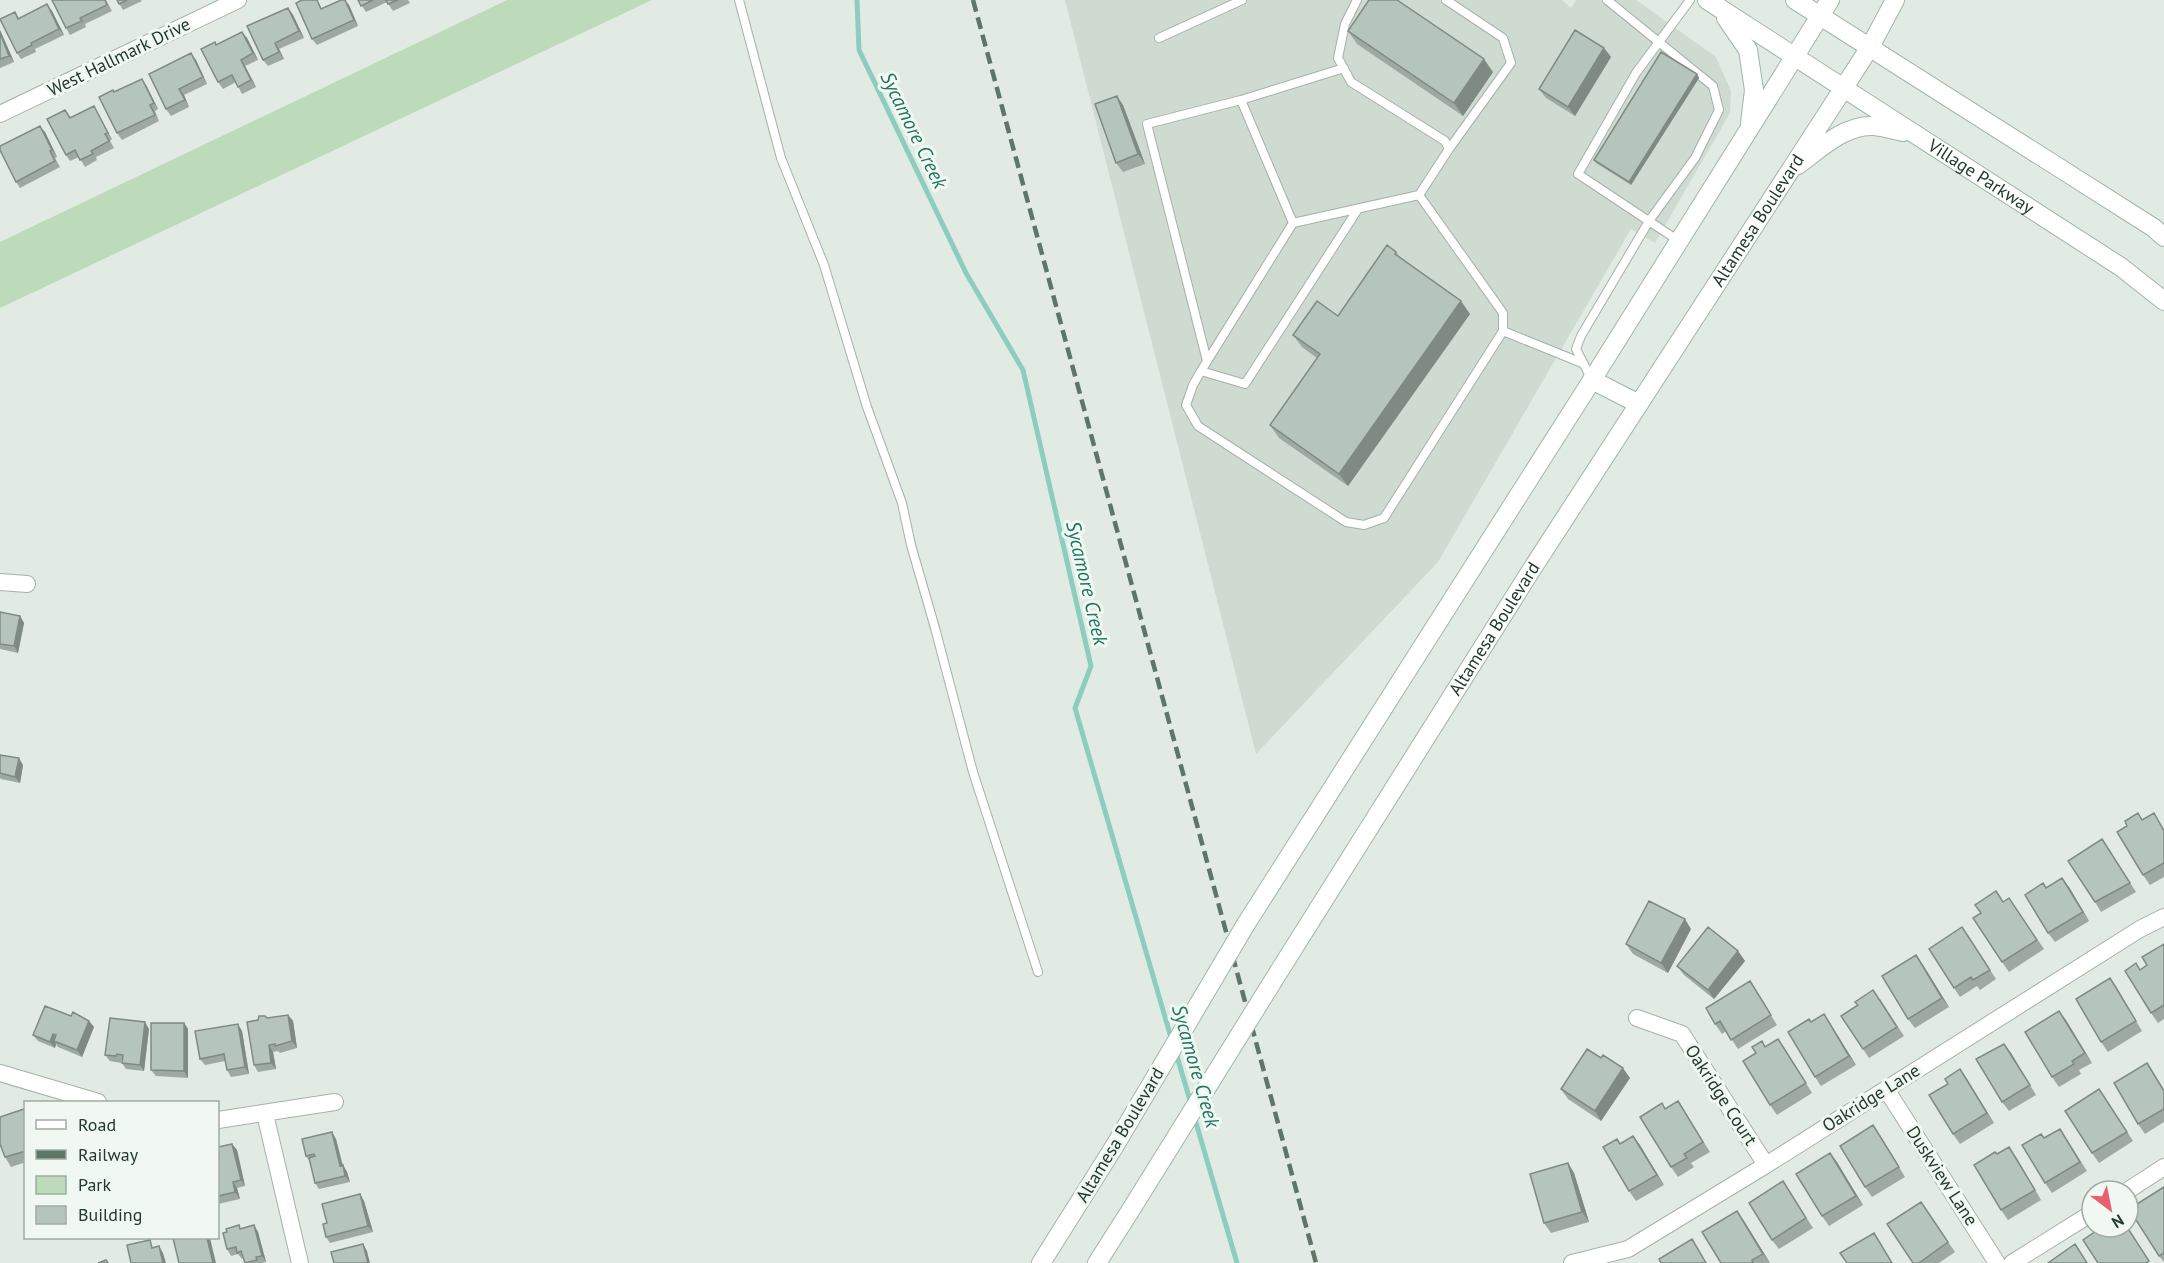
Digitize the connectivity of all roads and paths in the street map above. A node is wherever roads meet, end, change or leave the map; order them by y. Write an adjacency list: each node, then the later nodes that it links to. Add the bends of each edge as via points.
1 (238, 0): 20 (street, West Hallmark Drive)
2 (739, 0): 41 (lane, via 781,158 824,265 867,407 902,503 973,772)
3 (1242, 0): 13 (lane)
4 (1357, 0): 17 (lane, via 1338,58)
5 (1446, 0): 23 (lane, via 1503,38 1511,63)
6 (1606, 0): 14 (lane)
7 (1690, 0): 14 (lane)
8 (1795, 0): 12 (main road)
9 (1830, 0): 12 (main road, Altamesa Boulevard)
10 (1895, 0): 15 (main road, Altamesa Boulevard)
11 (1713, 4): 16 (main road, Village Parkway); 21 (main road, via 1748,50 1754,90)
12 (1819, 17): 15 (main road); 16 (main road, Altamesa Boulevard)
13 (1159, 38)
14 (1660, 43): 27 (lane, via 1713,87 1719,110 1695,158); 27 (lane, via 1636,73 1578,174)
15 (1870, 46): 18 (main road, Altamesa Boulevard); 29 (main road)
16 (1794, 58): 18 (main road, Village Parkway); 21 (main road, Altamesa Boulevard)
17 (1344, 68): 19 (lane); 23 (lane, via 1351,82 1445,141)
18 (1843, 89): 22 (main road, Village Parkway); 24 (main road, Altamesa Boulevard)
19 (1241, 100): 28 (lane); 33 (lane, via 1147,124)
20 (0, 114)
21 (1749, 129): 30 (main road, Altamesa Boulevard)
22 (1915, 135): 24 (main road, via 1873,126 1853,129); 31 (main road, Village Parkway, via 2121,267)
23 (1449, 149): 25 (lane)
24 (1790, 172): 37 (main road, Altamesa Boulevard)
25 (1419, 195): 26 (lane); 32 (lane, via 1503,313)
26 (1358, 209): 28 (lane); 35 (lane, via 1245,384)
27 (1649, 221): 30 (lane); 34 (lane, via 1581,336 1576,349)
28 (1293, 223): 33 (lane)
29 (2164, 237)
30 (1679, 241): 36 (main road, Altamesa Boulevard)
31 (2164, 301)
32 (1503, 331): 34 (lane); 35 (lane, via 1384,518 1364,525 1346,522 1198,426 1186,405)
33 (1207, 361): 35 (lane)
34 (1582, 363): 36 (lane)
35 (1201, 371)
36 (1592, 380): 37 (main road); 54 (main road, Altamesa Boulevard, bridge, via 1246,924)
37 (1639, 404): 55 (main road, Altamesa Boulevard, bridge)
38 (0, 582): 39 (street)
39 (27, 584)
40 (2164, 917): 44 (street, Oakridge Lane)
41 (1038, 972)
42 (1637, 1018): 49 (street, Oakridge Court, via 1682,1034)
43 (0, 1073): 45 (street)
44 (1886, 1089): 49 (street, Oakridge Lane); 57 (street, Duskview Lane)
45 (95, 1101)
46 (335, 1102): 47 (street)
47 (266, 1114): 48 (street); 53 (street)
48 (219, 1120)
49 (1766, 1165): 56 (street, Oakridge Lane, via 1628,1248)
50 (2164, 1167): 51 (street)
51 (2140, 1183)
52 (2080, 1220): 58 (street)
53 (300, 1263)
54 (1041, 1263)
55 (1097, 1263)
56 (1572, 1263)
57 (1997, 1263)
58 (2012, 1263)

